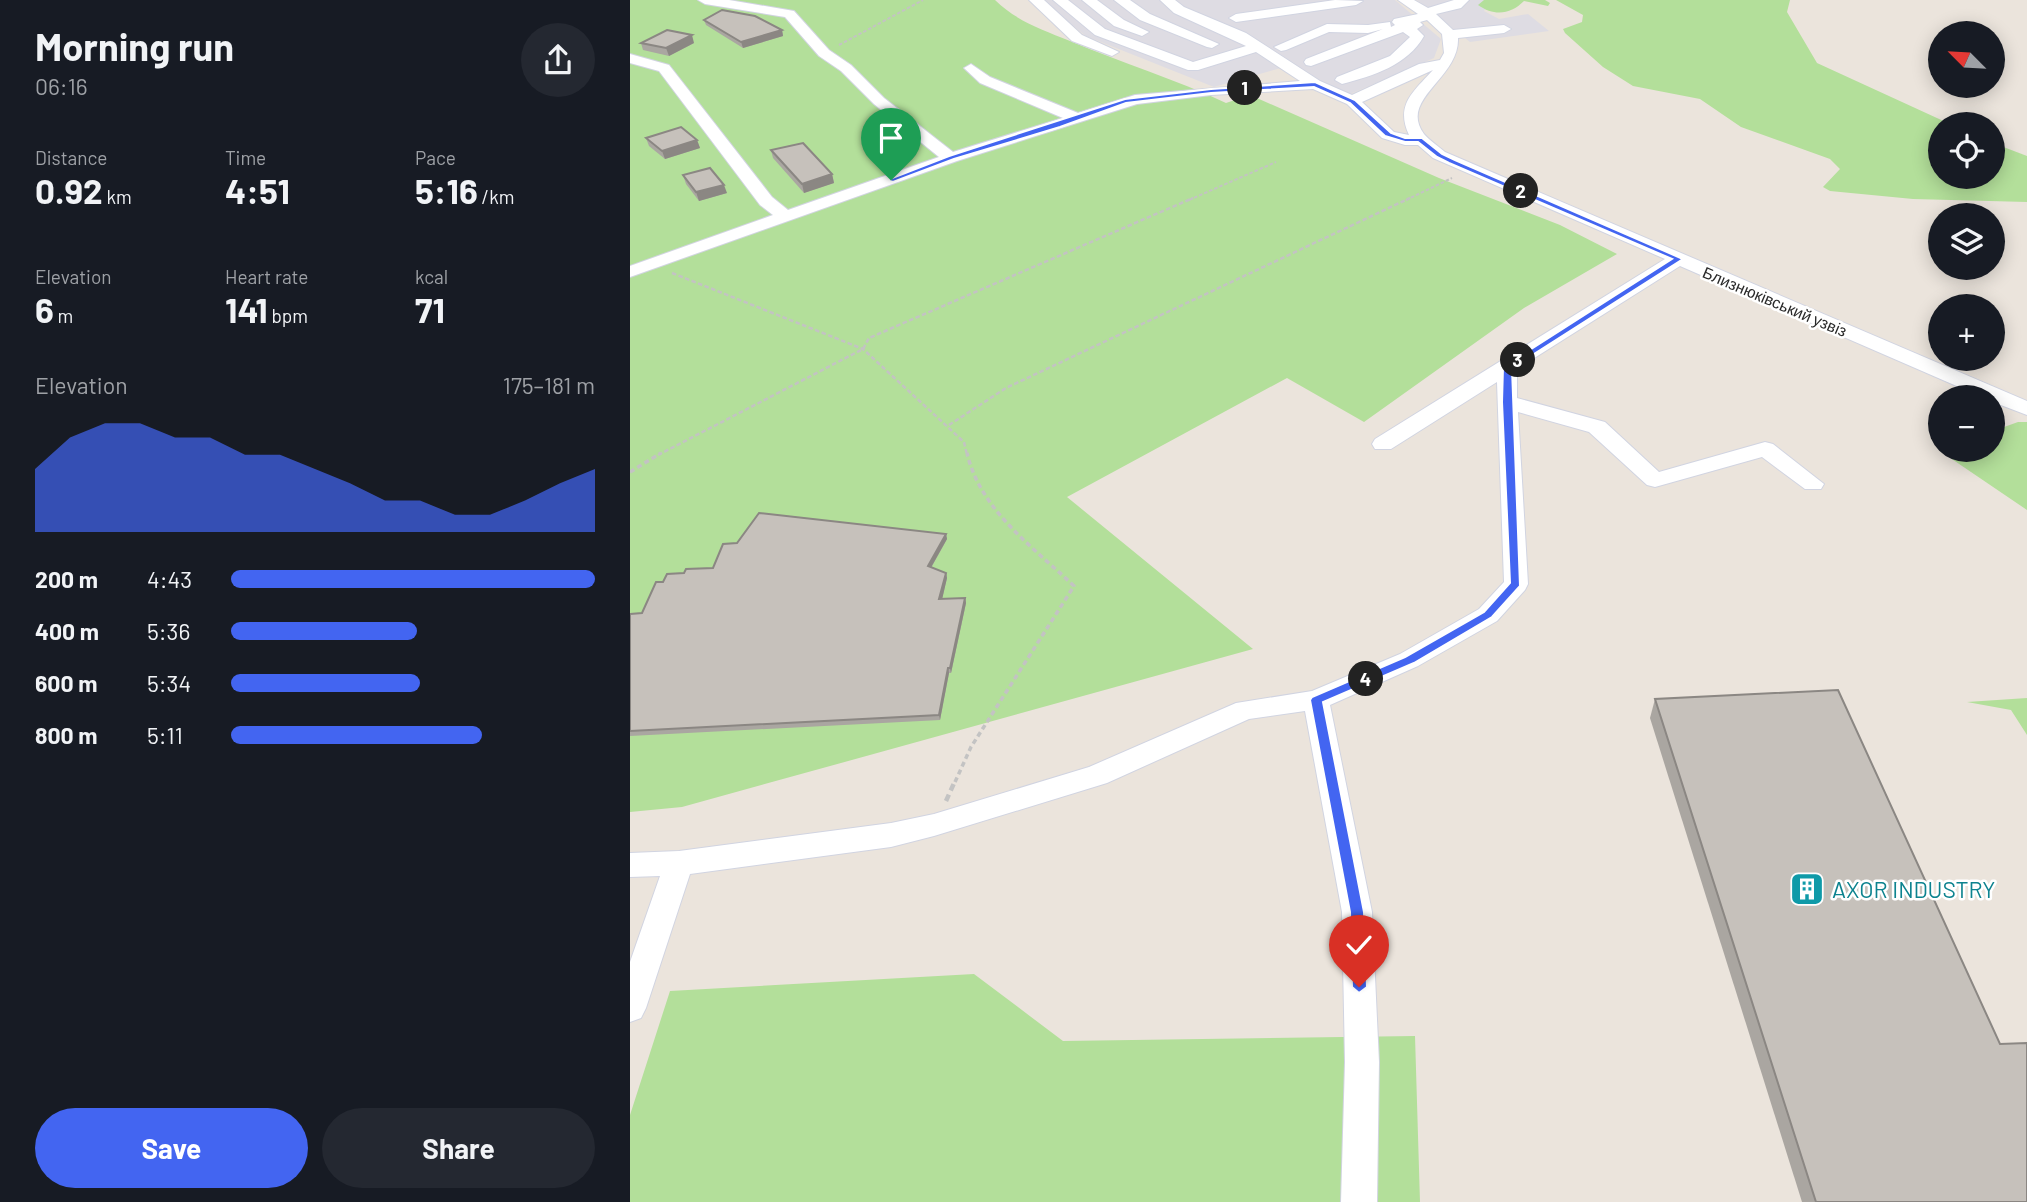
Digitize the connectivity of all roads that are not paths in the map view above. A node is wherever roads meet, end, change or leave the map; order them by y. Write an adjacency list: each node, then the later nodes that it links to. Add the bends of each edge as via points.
1 (705, 0): 32 (street, via 789,14 824,53)
2 (1036, 0): 28 (street, via 1077,38)
3 (1060, 0): 19 (street, via 1100,32 1193,67)
4 (1089, 0): 14 (street)
5 (1121, 0): 12 (street)
6 (1167, 0): 9 (street)
7 (1271, 0): 15 (street, via 1239,3)
8 (1455, 2): 11 (street)
9 (1179, 10): 12 (street); 15 (street)
10 (1354, 10): 15 (street)
11 (1414, 14): 17 (street); 20 (street, via 1368,29 1327,28); 23 (street); 26 (street, via 1417,36 1413,46)
12 (1145, 17): 14 (street); 18 (street)
13 (1296, 20): 19 (street, via 1252,27)
14 (1119, 23): 21 (street)
15 (1234, 25): 19 (street)
16 (1504, 29): 17 (street)
17 (1449, 36): 24 (street)
18 (1212, 44)
19 (1252, 44): 27 (street)
20 (1281, 47)
21 (1190, 51)
22 (630, 58): 33 (street, via 664,68 765,201)
23 (1311, 62)
24 (1446, 62): 29 (street, via 1424,67); 31 (street, via 1412,107 1412,129)
25 (971, 68): 30 (street, via 985,80)
26 (1342, 80)
27 (1315, 85): 28 (street); 29 (street)
28 (1211, 91): 30 (street, via 1125,102)
29 (1352, 101): 31 (street, via 1388,135)
30 (1077, 118): 32 (street)
31 (1420, 140): 34 (street, Близнюківський узвіз, via 1452,162)
32 (951, 158): 33 (street)
33 (784, 216): 35 (street)
34 (1678, 259): 36 (street); 38 (street, Близнюківський узвіз)
35 (630, 272)
36 (1507, 367): 37 (street); 39 (street)
37 (1507, 402): 40 (street, via 1597,427 1655,480 1765,449); 41 (street, via 1516,584 1488,615 1409,660)
38 (2027, 409)
39 (1383, 444)
40 (1813, 484)
41 (1316, 700): 42 (street, via 1245,710 1097,775 934,825 891,835); 45 (street, via 1357,912 1362,1062)
42 (679, 863): 43 (street); 44 (street)
43 (630, 865)
44 (630, 1008)
45 (1359, 1202)

